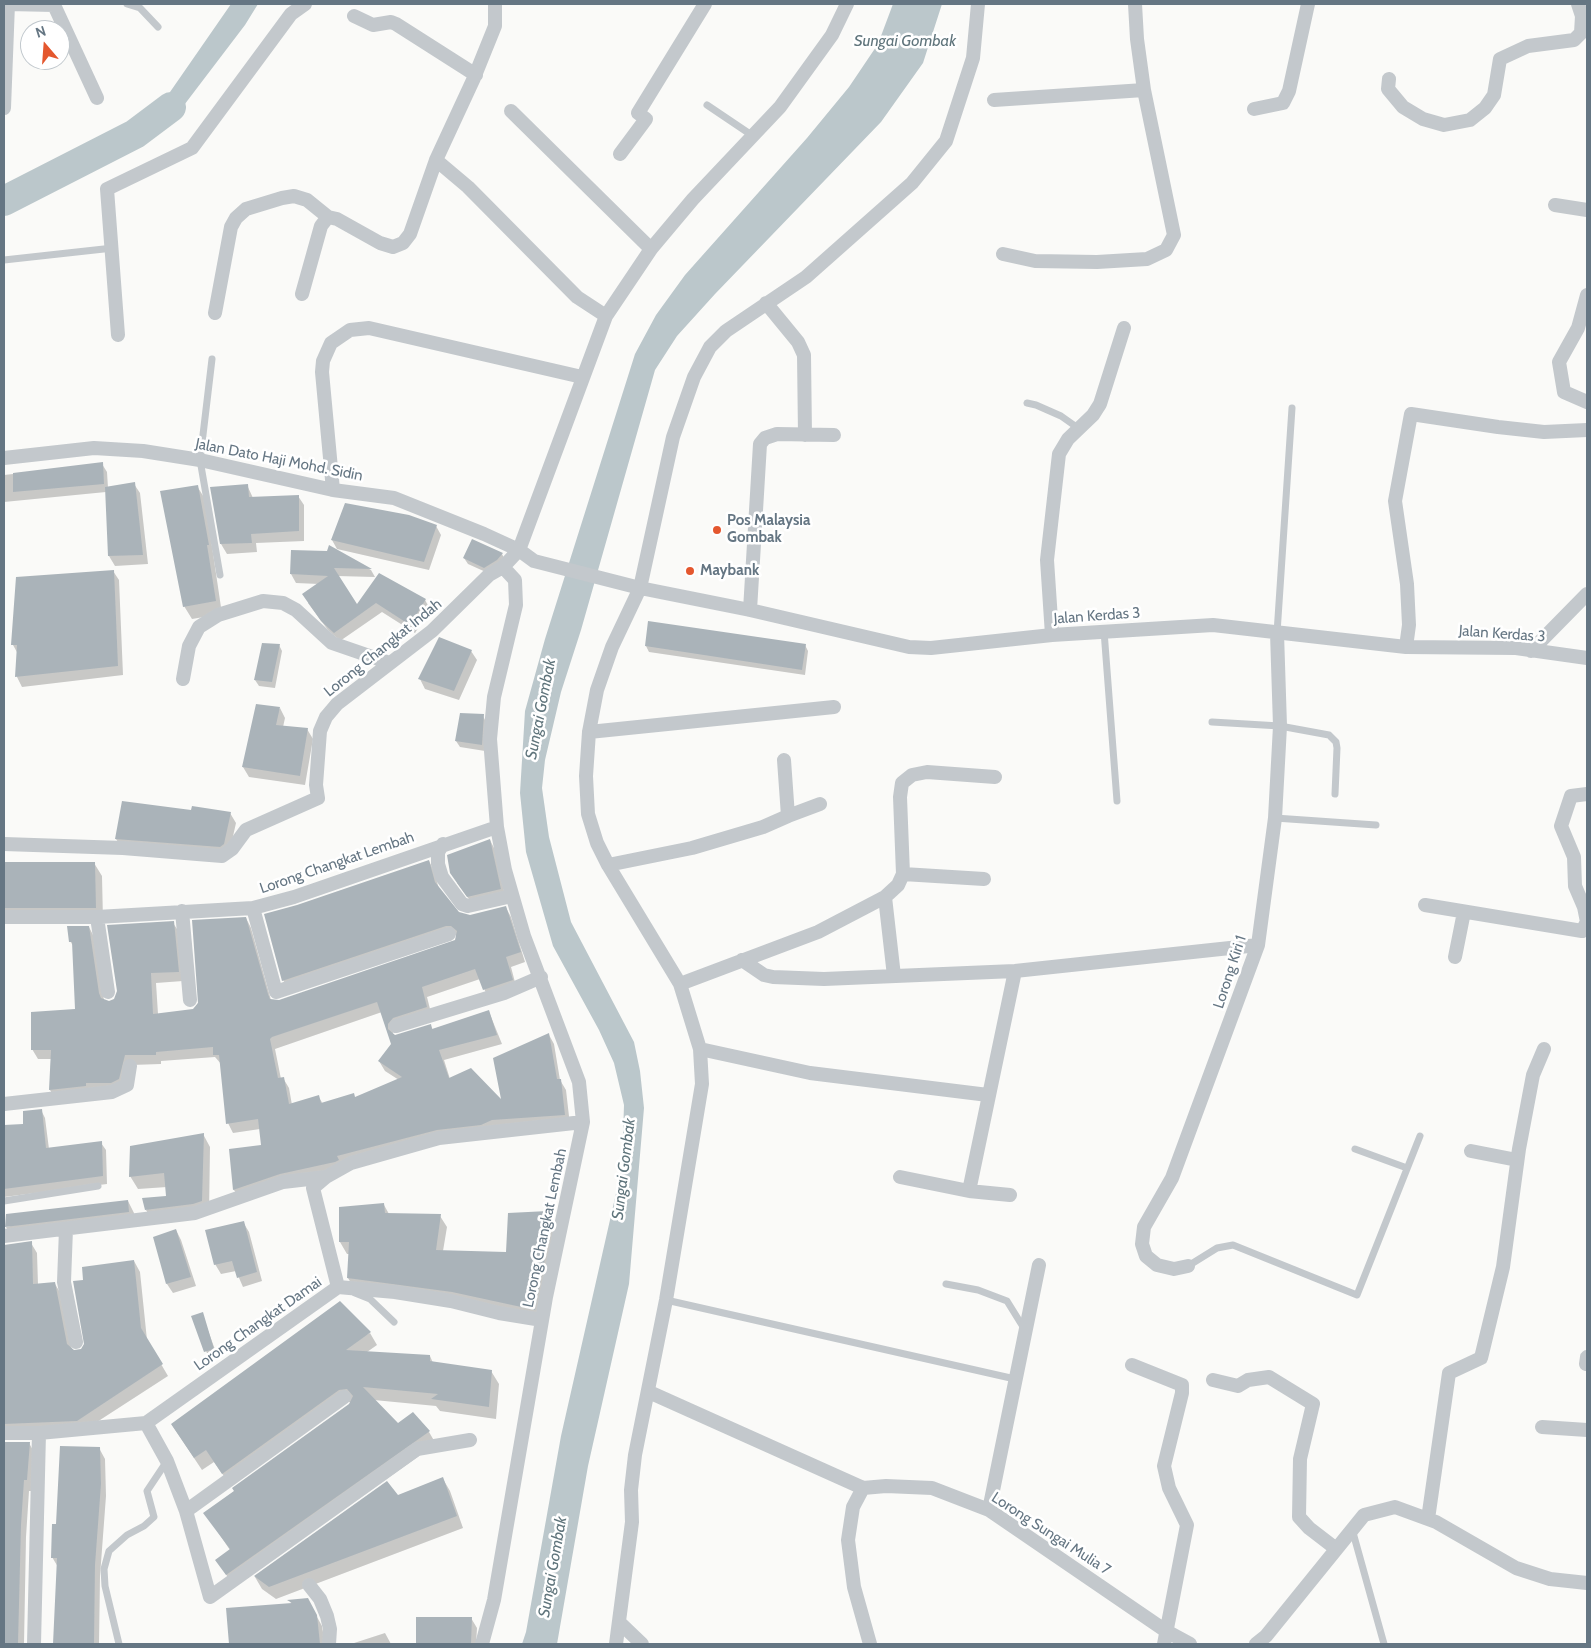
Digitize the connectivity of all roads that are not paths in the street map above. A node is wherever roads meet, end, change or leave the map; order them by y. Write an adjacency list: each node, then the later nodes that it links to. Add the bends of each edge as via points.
1 (8, 4): 11 (street); 20 (street)
2 (127, 4): 13 (lane, via 140,8)
3 (305, 4): 29 (street, via 291,14 192,148 107,189)
4 (495, 4): 14 (street, via 495,26)
5 (705, 4): 24 (street, via 638,113 646,119)
6 (847, 4): 23 (street, via 832,35 815,59 780,107)
7 (978, 4): 35 (street, via 973,58 946,141 912,183 806,277)
8 (1135, 4): 16 (street)
9 (1308, 4): 21 (street, via 1289,91 1283,103)
10 (1578, 4): 15 (street, via 1582,16 1581,33 1574,40 1528,46 1500,59 1494,95 1485,108 1470,120 1444,125 1423,119 1403,107 1388,89)
11 (60, 5): 17 (street)
12 (354, 16): 14 (street, via 373,25 396,24)
13 (158, 27)
14 (476, 75): 25 (street)
15 (1389, 79)
16 (1144, 90): 18 (street); 31 (street, via 1174,235 1166,250 1147,259 1096,262 1035,261)
17 (97, 98)
18 (994, 100)
19 (707, 105): 23 (lane)
20 (4, 108)
21 (1254, 109)
22 (511, 110): 30 (street)
23 (753, 136): 30 (street)
24 (620, 154)
25 (436, 160): 28 (street, via 410,234 403,243 393,247 380,244); 37 (street, via 468,187 577,297)
26 (1555, 205): 27 (street)
27 (1587, 210)
28 (328, 217): 33 (street, via 321,226); 36 (street, via 307,200 294,196 246,209 231,227)
29 (113, 248): 32 (lane); 39 (street)
30 (651, 249): 37 (street)
31 (1003, 254)
32 (4, 260)
33 (302, 294)
34 (1587, 295): 42 (street, via 1578,328 1558,362 1564,392)
35 (766, 303): 47 (street, via 798,342 804,355); 56 (street, via 726,331 710,347 694,377 673,437)
36 (215, 313)
37 (606, 316): 41 (street)
38 (1124, 328): 45 (street, via 1100,404 1094,415)
39 (118, 335)
40 (212, 359): 50 (lane)
41 (582, 377): 51 (street, via 369,328 350,330 331,343 323,361); 52 (street)
42 (1587, 402)
43 (1027, 403): 45 (lane, via 1061,416)
44 (1292, 408): 60 (lane)
45 (1078, 428): 61 (street, via 1059,454 1055,477 1047,560)
46 (1587, 430): 62 (street, via 1544,432 1411,414 1395,501 1407,584 1409,625)
47 (805, 435): 48 (street); 58 (street, via 777,434 765,438 760,444)
48 (834, 435)
49 (4, 458): 50 (street, Jalan Dato Haji Mohd. Sidin, via 94,448 143,451)
50 (200, 460): 51 (street, Jalan Dato Haji Mohd. Sidin); 55 (lane)
51 (333, 490): 52 (street, Jalan Dato Haji Mohd. Sidin, via 394,498)
52 (519, 550): 53 (street, Jalan Dato Haji Mohd. Sidin); 54 (street, Lorong Changkat Indah)
53 (534, 561): 56 (street, Jalan Kerdas 3)
54 (503, 567): 65 (street, Lorong Changkat Indah, via 488,575 432,631); 80 (street, Lorong Changkat Lembah, via 515,580 516,605 494,697 490,739)
55 (220, 575)
56 (640, 588): 58 (street, Jalan Kerdas 3); 70 (street, via 605,665)
57 (1587, 594): 63 (street)
58 (750, 610): 61 (street, Jalan Kerdas 3, via 909,647 931,648)
59 (1104, 631): 60 (street, Jalan Kerdas 3, via 1213,625); 61 (street, Jalan Kerdas 3); 75 (lane)
60 (1277, 633): 62 (street, Jalan Kerdas 3); 69 (street, Lorong Kiri 1)
61 (1052, 635)
62 (1406, 647): 63 (street, Jalan Kerdas 3, via 1516,648)
63 (1531, 651): 64 (street, Jalan Kerdas 3)
64 (1587, 658)
65 (390, 663): 66 (street, via 332,643 296,610 284,603 263,601 218,615 199,627 189,646); 81 (street, Lorong Changkat Indah, via 337,704 326,717 320,731 318,798 246,830 232,849 222,856 123,848)
66 (183, 679)
67 (834, 706): 70 (street)
68 (1212, 722): 69 (lane)
69 (1280, 726): 73 (lane, via 1334,738 1337,748); 78 (street, Lorong Kiri 1)
70 (589, 732): 83 (street, via 588,814)
71 (784, 760): 77 (street)
72 (995, 777): 84 (street, via 927,772 912,775 902,783)
73 (1335, 794)
74 (1587, 794): 94 (street, via 1570,796 1561,826 1574,857 1575,886 1587,922)
75 (1117, 801)
76 (820, 804): 77 (street)
77 (788, 816): 83 (street, via 692,848)
78 (1275, 818): 79 (lane); 96 (street, Lorong Kiri 1)
79 (1376, 825)
80 (497, 827): 82 (street, Lorong Changkat Lembah); 86 (street, Lorong Changkat Lembah)
81 (4, 844)
82 (443, 844): 86 (street, via 438,852 442,877 462,904 468,906); 89 (street, Lorong Changkat Lembah, via 294,897)
83 (608, 865): 102 (street)
84 (903, 874): 85 (street); 87 (street, via 898,885)
85 (984, 879)
86 (512, 896): 101 (street, Lorong Changkat Lembah)
87 (885, 897): 98 (street, via 818,932); 100 (street)
88 (1425, 905): 91 (street)
89 (253, 908): 90 (street, Lorong Changkat Lembah); 95 (street, via 276,992)
90 (182, 911): 92 (street, Lorong Changkat Lembah); 104 (street)
91 (1464, 912): 94 (street); 97 (street)
92 (97, 917): 93 (street, Lorong Changkat Lembah); 103 (street)
93 (4, 918)
94 (1584, 931)
95 (450, 934)
96 (1258, 945): 99 (street); 126 (street, Lorong Kiri 1, via 1172,1178 1144,1228 1142,1244 1146,1256 1157,1265 1174,1270)
97 (1455, 957)
98 (742, 960): 100 (street, via 764,975 795,980); 102 (street)
99 (1015, 971): 100 (street); 109 (street)
100 (894, 976)
101 (541, 977): 105 (street, via 504,993); 111 (street, Lorong Changkat Lembah, via 579,1082)
102 (680, 984): 106 (street)
103 (108, 992)
104 (190, 1000)
105 (396, 1026)
106 (700, 1049): 109 (street, via 810,1074); 129 (street, via 702,1084)
107 (1544, 1049): 115 (street, via 1533,1075)
108 (130, 1066): 110 (street, via 127,1085 112,1092)
109 (988, 1096): 120 (street)
110 (4, 1104)
111 (583, 1122): 117 (street, via 438,1138 351,1163); 130 (street, Lorong Changkat Lembah)
112 (1420, 1136): 116 (lane)
113 (1355, 1149): 116 (lane)
114 (1471, 1151): 115 (street)
115 (1517, 1160): 149 (street, via 1503,1267 1481,1358 1449,1373)
116 (1407, 1168): 126 (lane, via 1357,1296 1233,1245 1217,1248)
117 (326, 1177): 123 (street, via 283,1182 195,1213); 128 (street, Lorong Changkat Damai, via 313,1188)
118 (900, 1177): 120 (street)
119 (98, 1186): 122 (lane)
120 (969, 1191): 121 (street)
121 (1010, 1196)
122 (4, 1200)
123 (66, 1229): 124 (street); 133 (street, via 64,1282)
124 (4, 1236)
125 (1039, 1265): 132 (street)
126 (1188, 1266)
127 (946, 1284): 132 (lane, via 978,1290 1007,1301)
128 (338, 1287): 130 (street, via 451,1301); 131 (lane, via 370,1299); 139 (street, Lorong Changkat Damai)
129 (666, 1300): 135 (lane); 137 (street)
130 (542, 1320): 159 (street, Lorong Changkat Lembah, via 494,1600)
131 (394, 1322)
132 (1025, 1330): 135 (street)
133 (76, 1342)
134 (1132, 1364): 155 (street, via 1182,1385 1164,1466 1169,1488 1187,1525)
135 (1015, 1379): 147 (street)
136 (1213, 1380): 151 (street, via 1238,1386 1248,1380 1269,1377 1313,1404 1300,1459 1299,1517)
137 (649, 1392): 146 (street); 154 (street, via 631,1490 632,1522)
138 (344, 1397): 148 (street)
139 (146, 1423): 142 (street); 145 (street)
140 (1542, 1427): 141 (street)
141 (1587, 1430)
142 (40, 1432): 143 (street); 156 (street)
143 (4, 1433)
144 (470, 1440): 148 (street, via 417,1449 210,1596)
145 (167, 1461): 148 (street); 157 (lane, via 147,1491 154,1517 109,1551 104,1569)
146 (863, 1488): 147 (street, Lorong Sungai Mulia 7, via 932,1488); 162 (street, via 853,1507 848,1540 854,1587)
147 (989, 1510): 155 (street, Lorong Sungai Mulia 7)
148 (186, 1511)
149 (1428, 1519): 150 (street, via 1396,1507 1364,1514); 152 (street, via 1516,1568 1550,1579)
150 (1352, 1528): 151 (street); 165 (lane)
151 (1335, 1548): 164 (street, via 1266,1636)
152 (1587, 1583)
153 (309, 1585): 158 (street, via 327,1616)
154 (619, 1622): 160 (street); 161 (street)
155 (1165, 1638): 163 (street, Lorong Sungai Mulia 7)
156 (34, 1644)
157 (119, 1644)
158 (329, 1644)
159 (482, 1644)
160 (616, 1644)
161 (642, 1644)
162 (870, 1644)
163 (1190, 1644)
164 (1256, 1644)
165 (1384, 1644)

